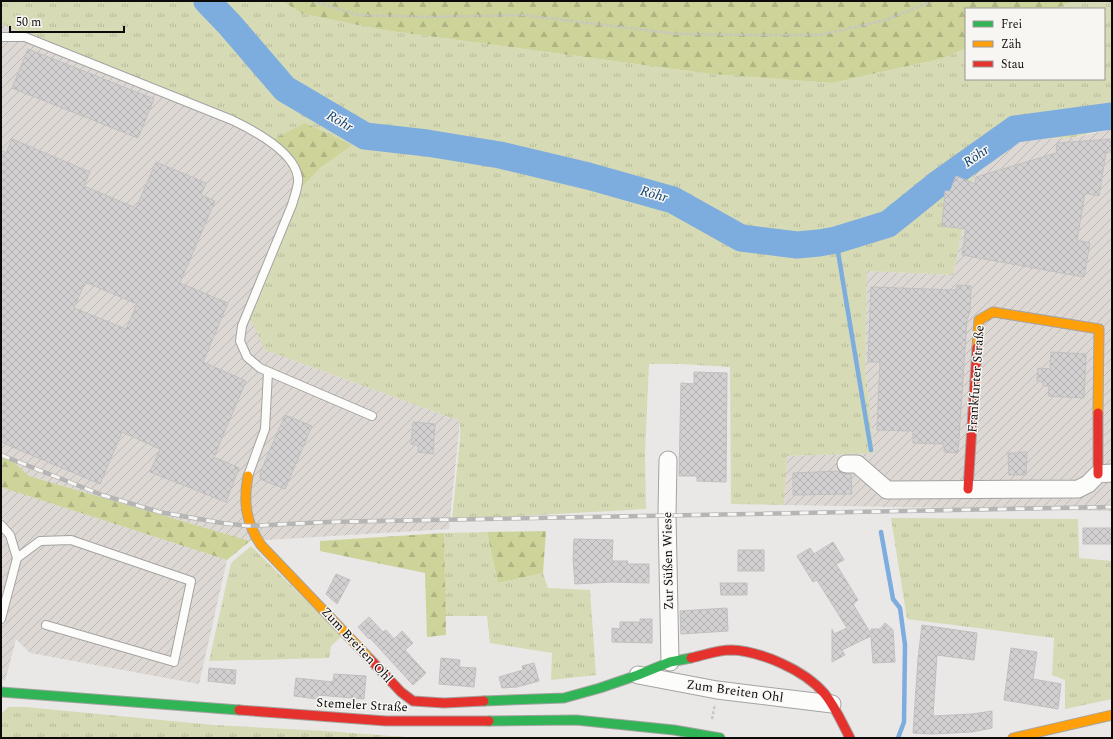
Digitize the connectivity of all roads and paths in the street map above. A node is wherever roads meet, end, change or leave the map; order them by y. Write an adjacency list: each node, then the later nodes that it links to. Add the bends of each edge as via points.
1 (313, 1): 2 (path, via 358,15 523,15 678,34 820,35 886,20)
2 (933, 1)
3 (1, 37): 4 (lane, via 25,37 232,120 258,133 292,163 298,178 292,205 242,326 240,341 247,357)
4 (268, 372): 5 (lane); 9 (lane, via 264,429)
5 (372, 416)
6 (668, 460): 15 (street, Zur Süßen Wiese)
7 (846, 464): 10 (street, Frankfurter Straße, via 857,464 887,490)
8 (1105, 474): 10 (street, Frankfurter Straße, via 1078,489); 10 (street, Frankfurter Straße, via 1099,328 993,312 979,320)
9 (248, 476): 16 (street, Zum Breiten Ohl, via 245,490 250,526 261,545 413,702 564,698)
10 (968, 489)
11 (1, 525): 12 (lane, via 10,535)
12 (17, 558): 13 (lane); 14 (lane, via 40,542 71,540 191,581 174,662)
13 (1, 619)
14 (46, 625)
15 (670, 662): 16 (street, Zum Breiten Ohl); 19 (street, Zum Breiten Ohl, via 729,650 747,652 781,664 806,678 823,692)
16 (638, 675): 17 (street, Zum Breiten Ohl)
17 (717, 690): 19 (street, Zum Breiten Ohl); 22 (path)
18 (1, 692): 22 (street, Stemeler Straße, via 386,720 576,720)
19 (832, 704): 24 (street, Zum Breiten Ohl)
20 (1112, 715): 21 (street)
21 (1061, 732): 25 (street)
22 (710, 736): 23 (street, Stemeler Straße)
23 (720, 738)
24 (850, 738)
25 (1013, 738)

